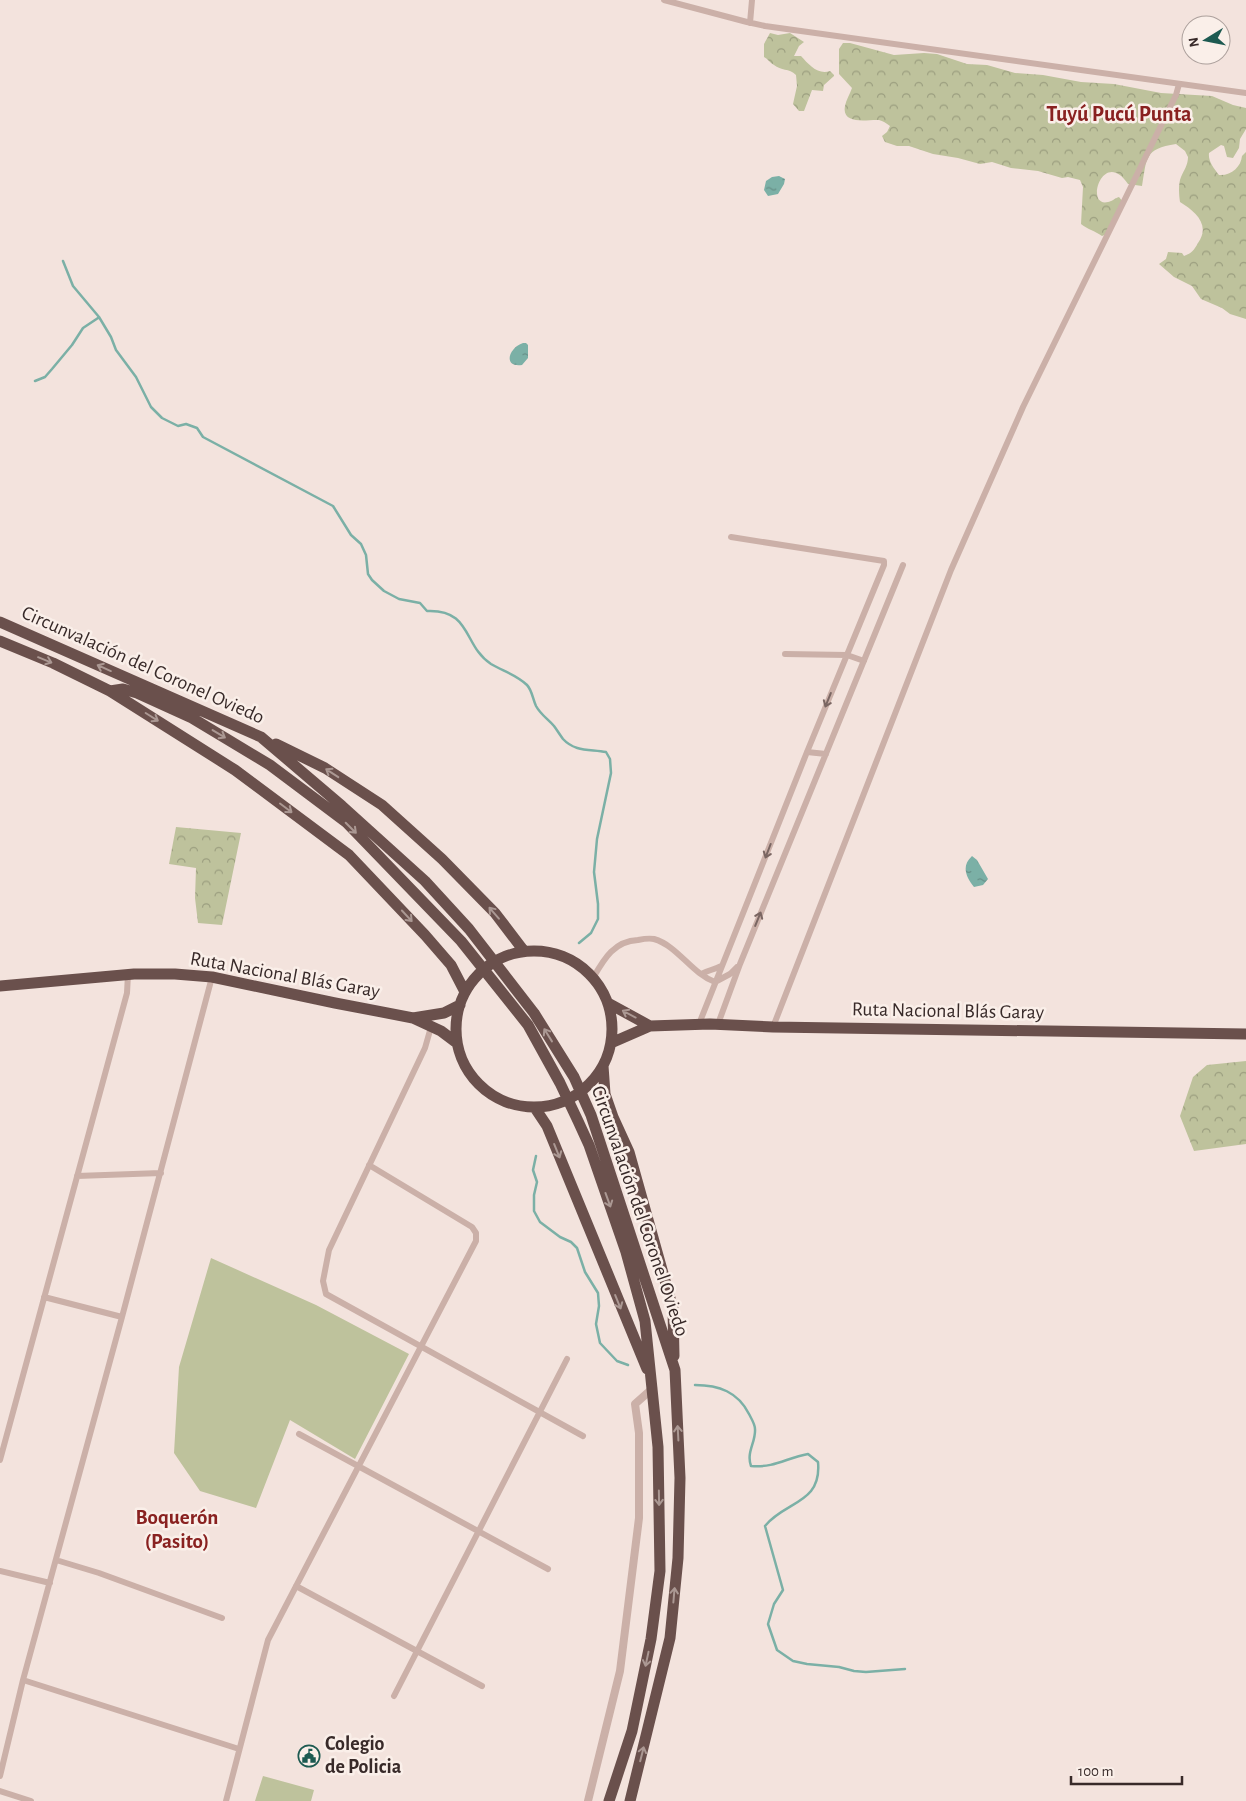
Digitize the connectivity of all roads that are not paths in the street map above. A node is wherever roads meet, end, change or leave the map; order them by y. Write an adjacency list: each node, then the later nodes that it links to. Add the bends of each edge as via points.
1 (664, 0): 3 (street)
2 (752, 0): 3 (street)
3 (750, 23): 4 (street)
4 (1179, 84): 5 (street); 34 (street, via 1023,407 951,570)
5 (1246, 93)
6 (731, 537): 11 (street, via 884,561)
7 (903, 565): 12 (street)
8 (0, 622): 14 (highway, Circunvalación del Coronel Oviedo, one-way to 8)
9 (0, 641): 13 (highway, Circunvalación del Coronel Oviedo, one-way to 13)
10 (785, 654): 11 (street)
11 (847, 655): 12 (street); 15 (street, one-way to 15)
12 (864, 661): 16 (street)
13 (110, 691): 26 (highway, one-way to 26, via 235,770 349,855 425,935 450,965); 48 (highway, Circunvalación del Coronel Oviedo, one-way to 48, via 123,689 137,693 192,718 270,765 346,822 461,941 528,1025 589,1145 626,1252 645,1321)
14 (261, 737): 17 (highway, one-way to 14, via 495,913 462,879 382,805 325,768); 47 (highway, Circunvalación del Coronel Oviedo, one-way to 14, via 591,1115 574,1076 534,1013 469,929 425,881)
15 (807, 752): 16 (street); 19 (street, one-way to 19)
16 (826, 754): 18 (street, one-way to 16)
17 (524, 951): 23 (highway, via 554,953 582,967); 26 (highway, via 496,960 473,980)
18 (740, 964): 24 (street); 31 (street)
19 (721, 966): 21 (street); 24 (street)
20 (128, 974): 22 (highway, Ruta Nacional Blás Garay); 25 (highway, Ruta Nacional Blás Garay); 42 (street, via 127,993)
21 (701, 974): 23 (street, via 653,938 627,940 605,956); 24 (street)
22 (212, 977): 29 (highway, Ruta Nacional Blás Garay); 41 (street)
23 (593, 978): 27 (highway)
24 (715, 982): 30 (street)
25 (0, 986)
26 (465, 992): 28 (highway)
27 (608, 1004): 32 (highway, Ruta Nacional Blás Garay, one-way to 27); 37 (highway, via 612,1023)
28 (460, 1005): 29 (highway, Ruta Nacional Blás Garay, via 444,1013); 36 (highway)
29 (413, 1018): 33 (highway, Ruta Nacional Blás Garay)
30 (699, 1024): 31 (highway, Ruta Nacional Blás Garay); 32 (highway, Ruta Nacional Blás Garay)
31 (718, 1024): 34 (highway, Ruta Nacional Blás Garay)
32 (650, 1026): 37 (highway, Ruta Nacional Blás Garay)
33 (431, 1027): 36 (highway, Ruta Nacional Blás Garay); 40 (street, via 425,1048)
34 (773, 1027): 35 (highway, Ruta Nacional Blás Garay)
35 (1246, 1034)
36 (457, 1043): 39 (highway, via 466,1069 484,1090 507,1103)
37 (611, 1043): 38 (highway)
38 (603, 1066): 39 (highway, via 574,1097 555,1105); 47 (highway, via 605,1094 629,1152 673,1309)
39 (535, 1108): 48 (highway, one-way to 48, via 546,1126)
40 (369, 1166): 45 (street, via 329,1250 322,1282 326,1294); 45 (street, via 472,1227 476,1233 476,1241)
41 (160, 1173): 42 (street); 44 (street)
42 (77, 1176): 43 (street)
43 (44, 1297): 44 (street); 52 (street)
44 (122, 1317): 55 (street)
45 (421, 1347): 49 (street); 53 (street)
46 (567, 1359): 49 (street)
47 (675, 1370): 72 (highway, Circunvalación del Coronel Oviedo, one-way to 47, via 670,1638 678,1558 680,1478)
48 (652, 1384): 70 (street, via 635,1404 639,1433 638,1527 620,1671); 71 (highway, Circunvalación del Coronel Oviedo, one-way to 71, via 658,1447 660,1571 651,1639 632,1730)
49 (539, 1412): 51 (street); 54 (street)
50 (299, 1434): 53 (street)
51 (583, 1436)
52 (0, 1460)
53 (359, 1466): 54 (street); 59 (street)
54 (478, 1531): 56 (street); 61 (street)
55 (56, 1560): 58 (street); 60 (street)
56 (548, 1569)
57 (0, 1570): 58 (street)
58 (50, 1583): 62 (street)
59 (296, 1586): 61 (street); 65 (street, via 268,1640)
60 (222, 1618)
61 (417, 1650): 63 (street); 64 (street)
62 (23, 1680): 65 (street); 66 (street)
63 (482, 1686)
64 (394, 1696)
65 (239, 1749): 69 (street)
66 (0, 1776)
67 (0, 1791): 68 (street)
68 (31, 1801)
69 (226, 1801)
70 (588, 1801)
71 (609, 1801)
72 (630, 1801)

